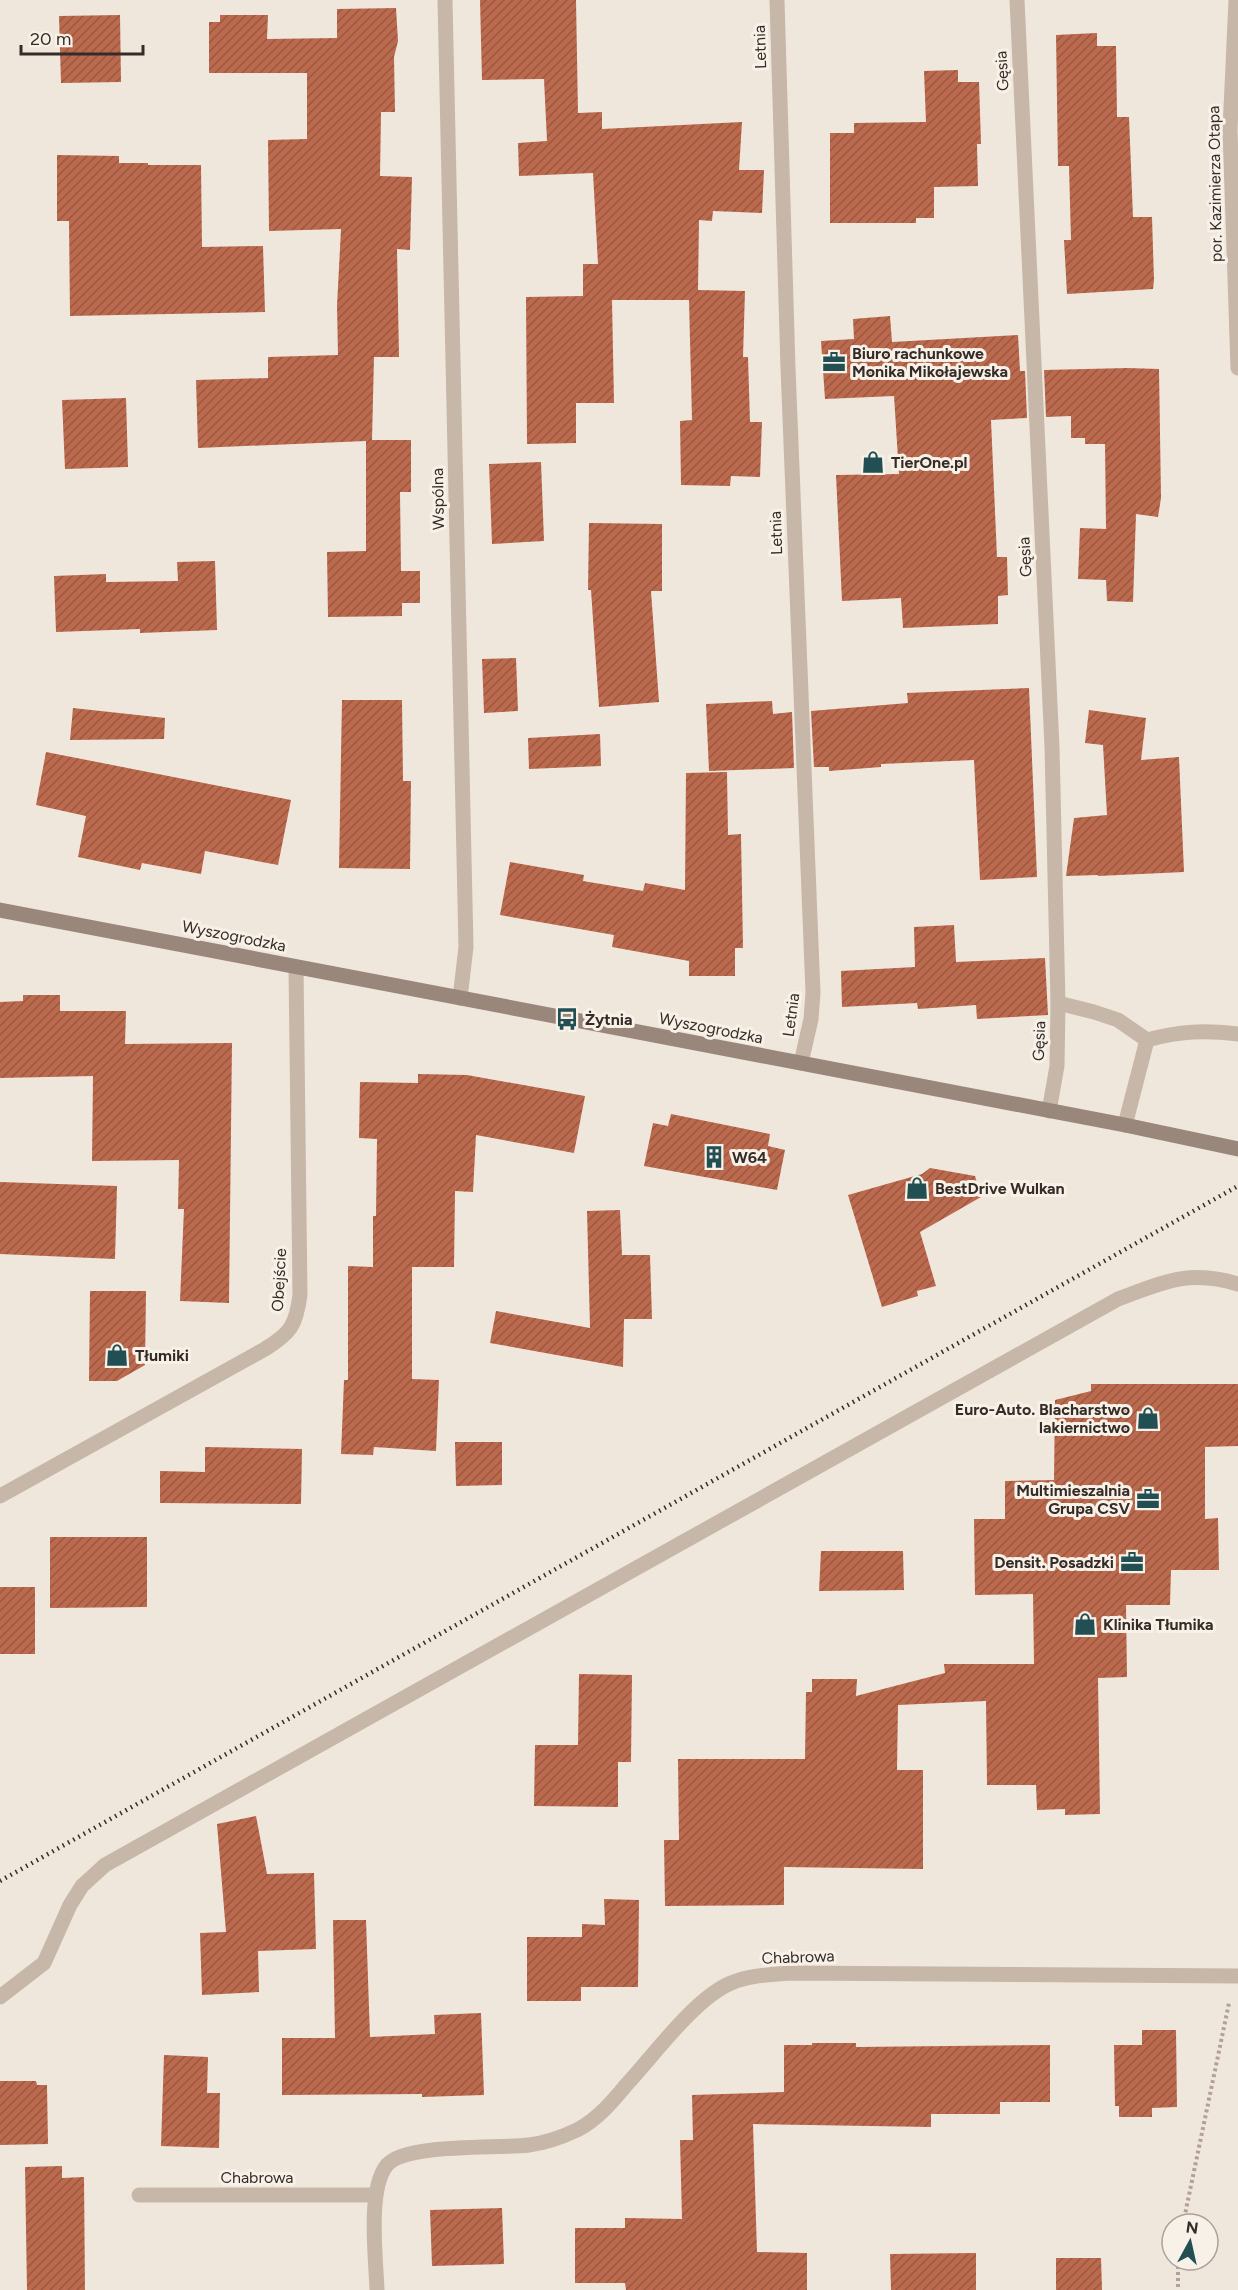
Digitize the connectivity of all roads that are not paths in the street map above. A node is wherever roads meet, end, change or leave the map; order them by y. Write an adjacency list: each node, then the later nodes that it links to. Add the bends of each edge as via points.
1 (445, 0): 9 (street, Wspólna, via 466,947)
2 (777, 0): 13 (street, Letnia, via 813,993)
3 (1017, 0): 10 (street, Gęsia, via 1052,747)
4 (1236, 0): 5 (street, por. Kazimierza Otapa)
5 (1234, 131): 6 (street, por. Kazimierza Otapa)
6 (1238, 368)
7 (0, 910): 8 (street, Wyszogrodzka)
8 (296, 967): 9 (street, Wyszogrodzka); 18 (street, Obejście, via 300,1295 291,1330 265,1349)
9 (460, 998): 13 (street, Wyszogrodzka)
10 (1058, 1003): 12 (street, via 1118,1020); 14 (street, Gęsia, via 1057,1066)
11 (1238, 1034): 12 (street, via 1177,1032)
12 (1146, 1040): 15 (street)
13 (801, 1063): 14 (street, Wyszogrodzka)
14 (1049, 1111): 15 (street, Wyszogrodzka)
15 (1125, 1125): 16 (street, Wyszogrodzka)
16 (1238, 1149)
17 (1238, 1284): 20 (street, via 1194,1276 1165,1281 1118,1299 105,1865 82,1886 70,1905 44,1963)
18 (0, 1496)
19 (1238, 1976): 22 (street, Chabrowa, via 789,1973 730,1983 692,2012 608,2106 578,2129 532,2145 426,2150 399,2157 387,2165)
20 (0, 1997)
21 (139, 2195): 22 (street, Chabrowa)
22 (375, 2195): 23 (street, Chabrowa)
23 (376, 2290)

